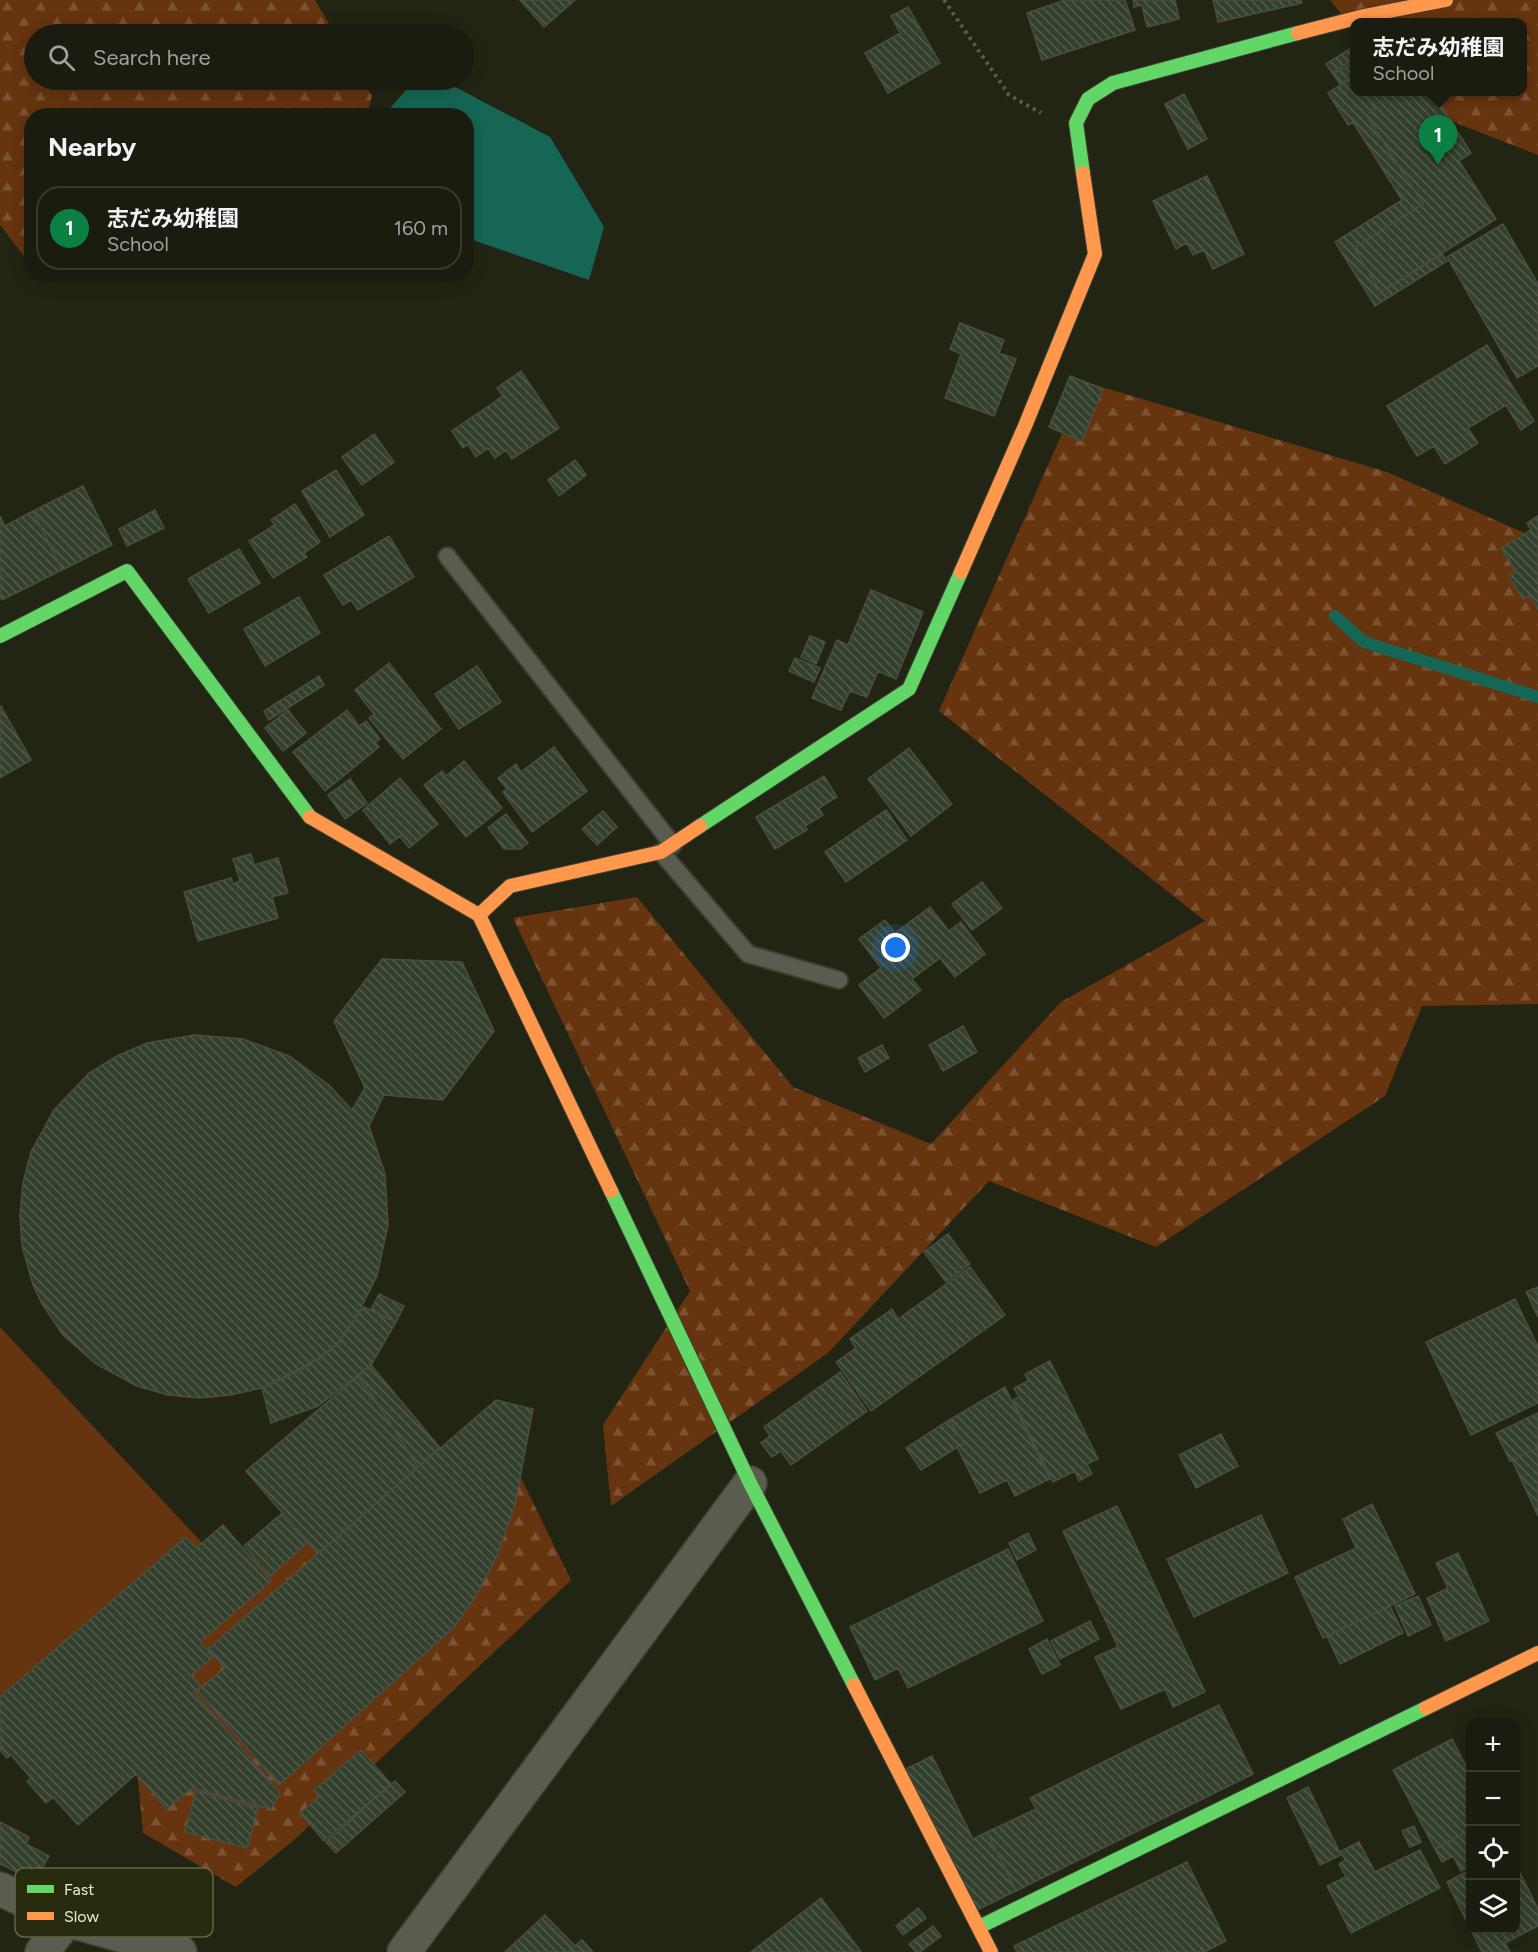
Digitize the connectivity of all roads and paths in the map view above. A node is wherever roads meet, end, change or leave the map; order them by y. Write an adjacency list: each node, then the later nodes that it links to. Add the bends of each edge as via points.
1 (944, 0): 4 (path, via 1009,95 1032,110)
2 (1446, 0): 3 (street)
3 (1362, 8): 4 (street, via 1113,83 1088,99)
4 (1076, 123): 7 (street, via 1095,254 1025,426 909,689)
5 (447, 556): 7 (lane)
6 (0, 636): 8 (street, via 128,572 308,816)
7 (667, 849): 8 (street, via 510,886); 9 (lane, via 748,954)
8 (479, 915): 10 (street)
9 (839, 980)
10 (750, 1483): 14 (street); 19 (street)
11 (1538, 1653): 14 (street)
12 (0, 1889): 13 (street)
13 (15, 1896)
14 (979, 1927): 20 (street)
15 (54, 1937): 17 (street)
16 (127, 1937): 18 (street)
17 (42, 1952)
18 (180, 1952)
19 (404, 1952)
20 (991, 1952)

